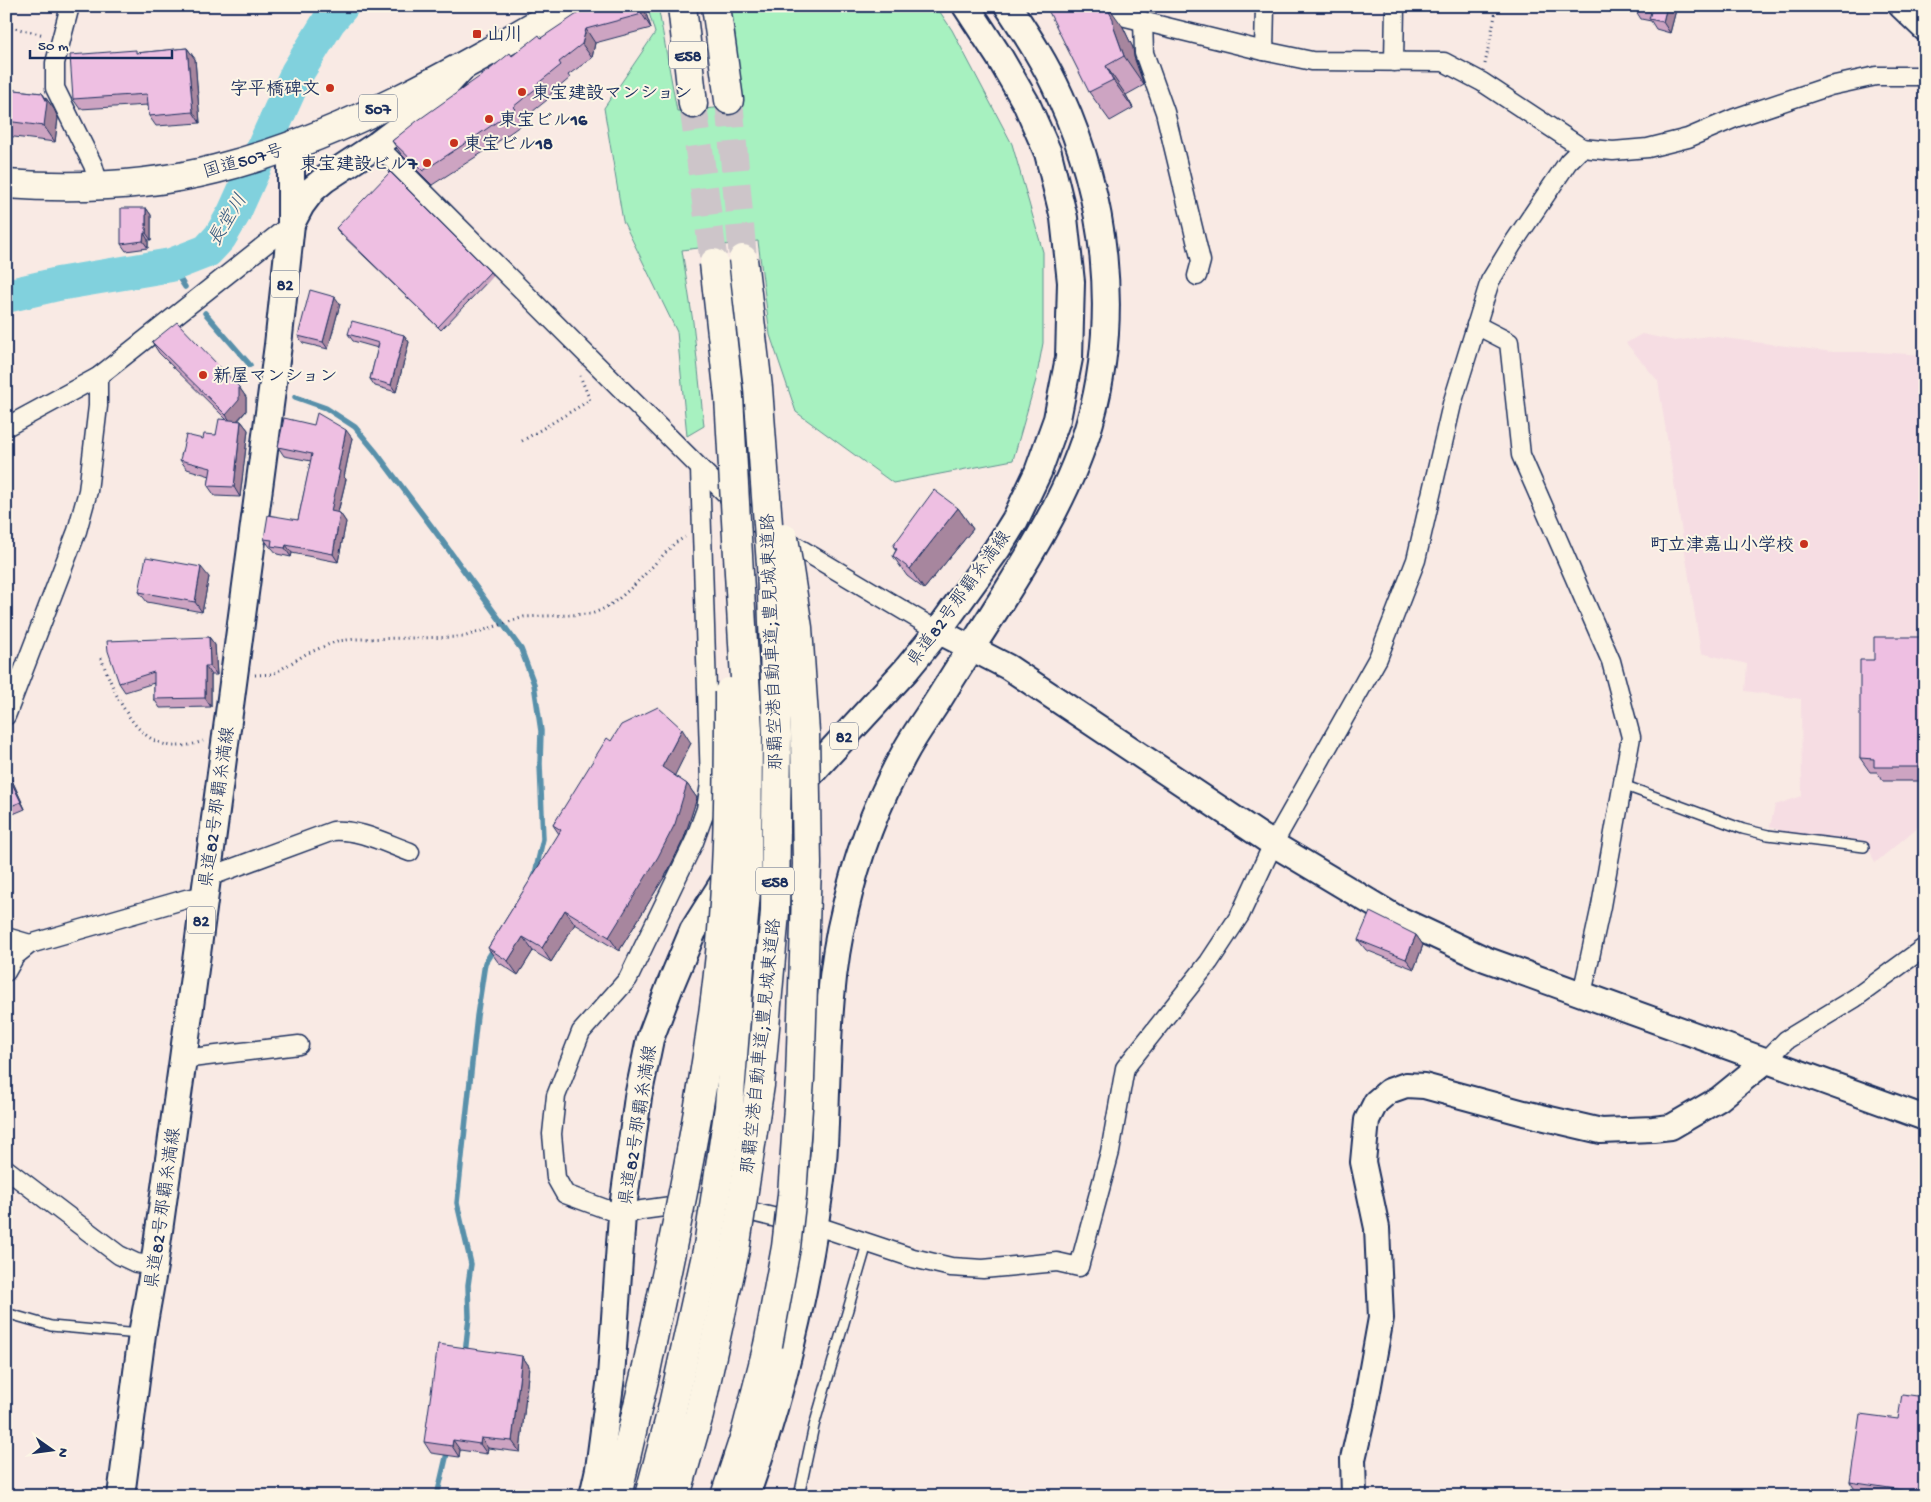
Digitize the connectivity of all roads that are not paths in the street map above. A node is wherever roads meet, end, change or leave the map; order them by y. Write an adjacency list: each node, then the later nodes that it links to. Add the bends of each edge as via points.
1 (70, 6): 23 (street, via 55,63 55,88 93,165)
2 (568, 6): 15 (highway, 国道507号 / 507)
3 (682, 6): 18 (highway, E58)
4 (716, 6): 17 (highway, E58)
5 (966, 6): 34 (main road, 県道82号那覇糸満線 / 82, via 1026,103 1048,153 1064,218 1071,282 1069,358 1057,419 1019,512 997,549)
6 (1008, 6): 35 (main road, 県道82号那覇糸満線, via 1061,97 1089,176 1104,249 1106,324 1098,387 1078,456 1042,533)
7 (1081, 6): 11 (street)
8 (1265, 6): 13 (street)
9 (1395, 6): 14 (street)
10 (1901, 6): 12 (street)
11 (1143, 22): 13 (street); 27 (street, via 1144,53 1165,112 1201,260)
12 (1924, 27)
13 (1264, 51): 14 (street, via 1312,61)
14 (1394, 62): 21 (street, via 1444,62 1482,82)
15 (464, 67): 19 (main road, via 422,111); 20 (highway, 国道507号 / 507, via 337,128)
16 (1925, 76): 21 (street, via 1876,76 1830,86 1735,118 1688,138 1648,148 1613,151)
17 (729, 100)
18 (693, 104)
19 (377, 145): 24 (main road, via 313,189); 33 (street)
20 (289, 147): 23 (highway, 国道507号 / 507, via 215,170 134,183); 24 (main road, 県道82号那覇糸満線 / 82)
21 (1582, 148): 28 (street, via 1568,162 1507,252 1490,281)
22 (6, 184): 23 (highway, 国道507号 / 507, via 42,187)
23 (99, 185)
24 (291, 224): 29 (street); 41 (main road, 県道82号那覇糸満線 / 82)
25 (743, 259): 30 (highway, 那覇空港自動車道;豊見城東道路 / E58, bridge)
26 (714, 263): 31 (highway, 那覇空港自動車道;豊見城東道路 / E58, bridge)
27 (1197, 276)
28 (1476, 325): 37 (street, via 1509,342 1521,455 1611,661 1631,737); 38 (street, via 1452,404 1416,560 1378,658)
29 (98, 376): 32 (street); 36 (street, via 98,406 88,491 78,531)
30 (758, 388): 62 (highway, 那覇空港自動車道;豊見城東道路 / E58, bridge, via 777,735 774,912 760,1085 735,1250 699,1416); 63 (highway, bridge, via 798,628 805,732 807,864 800,1079 786,1247 768,1345 745,1435)
31 (729, 397): 60 (highway, bridge, via 729,787 722,924 713,1012 688,1169); 61 (highway, 那覇空港自動車道;豊見城東道路 / E58, bridge, via 748,731 747,878 729,1106 709,1237 671,1414)
32 (6, 427)
33 (700, 469): 34 (street, via 752,520); 52 (street, via 710,784 706,808 694,842 628,979 581,1032 556,1096 552,1134 556,1178 565,1194)
34 (938, 631): 35 (street); 52 (main road, 県道82号那覇糸満線 / 82, via 906,670 768,818 693,931 650,1039 638,1097)
35 (970, 648): 38 (street, via 1008,667); 53 (main road, 県道82号那覇糸満線, via 904,753 876,811 843,914 827,1043 823,1168)
36 (6, 716)
37 (1623, 785): 39 (lane, via 1743,829); 46 (street)
38 (1273, 844): 46 (street, via 1394,917 1485,959); 54 (street, via 1235,923 1209,962 1126,1068 1110,1152 1079,1267 1057,1262 983,1269 951,1267)
39 (1864, 847)
40 (410, 852): 41 (street, via 346,830 333,831)
41 (205, 887): 43 (street, via 186,899); 48 (main road, 県道82号那覇糸満線 / 82)
42 (6, 937): 43 (street)
43 (30, 944): 45 (street, via 15,956)
44 (1925, 947): 49 (street, via 1855,998 1786,1040)
45 (6, 972)
46 (1582, 994): 49 (street)
47 (299, 1045): 48 (street)
48 (183, 1059): 55 (main road, 県道82号那覇糸満線 / 82)
49 (1767, 1060): 50 (street); 66 (street, via 1719,1100 1671,1127 1601,1131 1424,1086 1406,1085 1389,1091 1376,1102 1367,1120 1363,1162 1377,1228 1381,1318 1353,1459)
50 (1925, 1118)
51 (6, 1169): 55 (street, via 120,1255)
52 (622, 1215): 53 (street, via 707,1201); 59 (main road, 県道82号那覇糸満線 / 82, via 611,1377)
53 (814, 1225): 54 (street); 64 (main road, 県道82号那覇糸満線, via 787,1365)
54 (867, 1244): 65 (lane, via 814,1426)
55 (154, 1266): 57 (main road, 県道82号那覇糸満線 / 82)
56 (6, 1313): 57 (lane, via 51,1326)
57 (142, 1334): 58 (main road, 県道82号那覇糸満線 / 82)
58 (121, 1496)
59 (593, 1496)
60 (618, 1496)
61 (649, 1496)
62 (676, 1496)
63 (725, 1496)
64 (746, 1496)
65 (799, 1496)
66 (1354, 1496)

